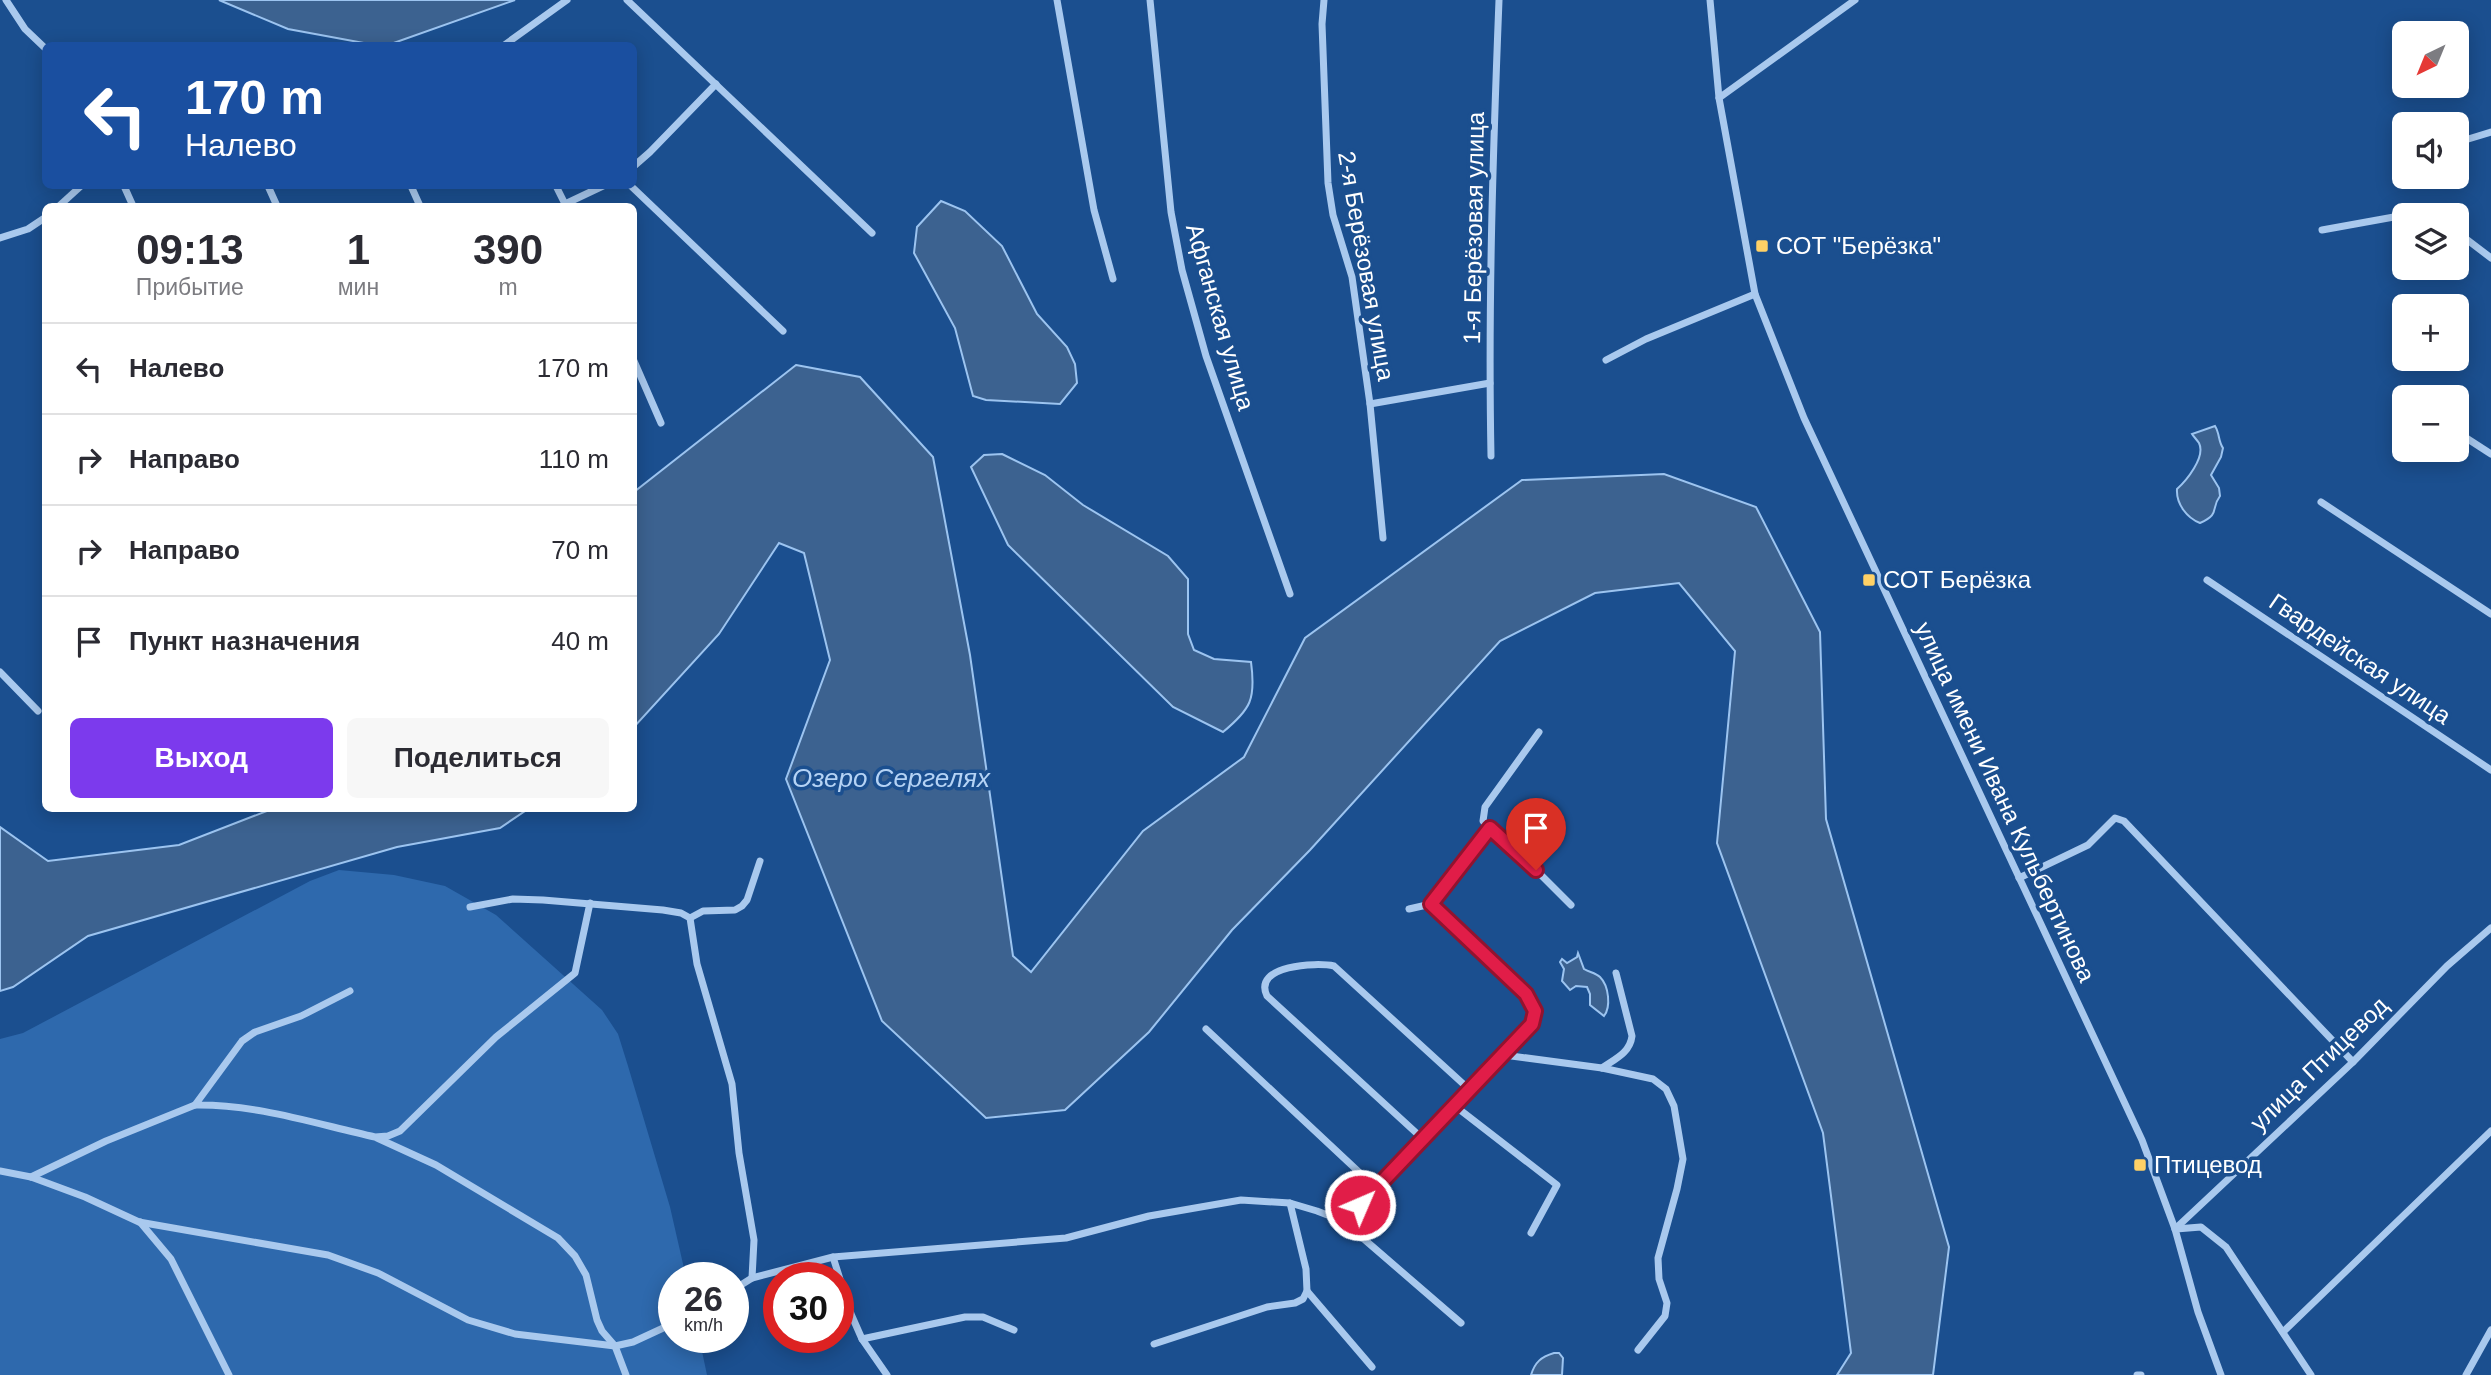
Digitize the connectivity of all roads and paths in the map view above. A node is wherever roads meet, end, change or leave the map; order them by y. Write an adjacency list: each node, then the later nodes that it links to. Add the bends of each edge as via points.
1 (6, 0): 11 (street)
2 (568, 0): 10 (street)
3 (627, 0): 12 (street)
4 (1058, 0): 29 (street, via 1094,210)
5 (1150, 0): 43 (street, Афганская улица, via 1171,212 1182,270 1206,356)
6 (1324, 0): 35 (street, 2-я Берёзовая улица, via 1328,183 1352,277)
7 (1499, 0): 34 (street, 1-я Берёзовая улица)
8 (1710, 0): 13 (street, улица имени Ивана Кульбертинова)
9 (1854, 0): 13 (street)
10 (509, 42)
11 (42, 45)
12 (716, 84): 16 (street); 25 (street)
13 (1719, 98): 30 (street, улица имени Ивана Кульбертинова)
14 (2491, 132): 15 (street)
15 (2469, 139)
16 (637, 163)
17 (78, 189): 20 (street)
18 (597, 189): 21 (street)
19 (634, 189): 31 (street)
20 (62, 203)
21 (570, 203)
22 (2392, 217): 24 (street)
23 (42, 219): 26 (street, via 29,229)
24 (2322, 230)
25 (872, 233)
26 (0, 237)
27 (2469, 241): 28 (street)
28 (2491, 258)
29 (1113, 279)
30 (1755, 294): 32 (street); 51 (street, улица имени Ивана Кульбертинова, via 1804,418)
31 (783, 331)
32 (1606, 360)
33 (637, 368): 36 (street)
34 (1490, 383): 35 (street); 39 (street, 1-я Берёзовая улица)
35 (1370, 404): 41 (street, 2-я Берёзовая улица)
36 (660, 423)
37 (2469, 440): 38 (street)
38 (2491, 454)
39 (1491, 456)
40 (2321, 502): 44 (street)
41 (1383, 538)
42 (2207, 580): 48 (street, Гвардейская улица)
43 (1290, 594)
44 (2491, 614)
45 (0, 672): 46 (street)
46 (38, 711)
47 (1539, 732): 49 (street, via 1485,807 1483,821)
48 (2491, 770)
49 (1490, 828): 53 (street); 54 (street)
50 (760, 861): 57 (street, via 742,906 703,911)
51 (2019, 878): 63 (street, via 2088,845 2115,818 2124,821); 77 (street, улица имени Ивана Кульбертинова, via 2142,1140)
52 (590, 903): 55 (street, via 513,899); 57 (street, via 663,910); 69 (street, via 575,973 496,1037 400,1131)
53 (1431, 904): 56 (street); 62 (street, via 1526,994 1535,1011 1532,1024)
54 (1571, 905)
55 (470, 907)
56 (1409, 909)
57 (690, 918): 80 (street, via 697,964 732,1084 754,1240)
58 (2491, 928): 63 (street, улица Птицевод)
59 (1616, 973): 64 (street, via 1631,1045)
60 (350, 991): 66 (street, via 242,1041)
61 (1206, 1029): 73 (street)
62 (1504, 1055): 64 (street); 65 (street)
63 (2353, 1062): 77 (street, улица Птицевод)
64 (1602, 1068): 91 (street, via 1653,1079 1666,1089 1680,1134 1683,1158 1658,1258 1667,1303 1665,1316)
65 (1471, 1091): 67 (street); 70 (street, via 1334,966 1291,966 1265,984 1267,996)
66 (195, 1105): 69 (street, via 250,1109); 72 (street)
67 (1455, 1106): 70 (street); 78 (street, via 1557,1185)
68 (2491, 1131): 87 (street)
69 (375, 1137): 90 (street, via 458,1177 558,1238 576,1256 586,1275 597,1320)
70 (1424, 1140): 73 (street)
71 (0, 1171): 72 (street)
72 (31, 1177): 76 (street)
73 (1376, 1188): 75 (street)
74 (1290, 1203): 75 (street); 79 (street, via 1241,1199 1066,1238); 82 (street)
75 (1343, 1221): 83 (street)
76 (139, 1222): 90 (street, via 328,1255 377,1273 491,1329); 93 (street, via 171,1259)
77 (2175, 1228): 87 (street, via 2201,1227 2226,1247); 96 (street, улица имени Ивана Кульбертинова)
78 (1531, 1233)
79 (833, 1257): 80 (street); 88 (street)
80 (752, 1278): 81 (street)
81 (749, 1280)
82 (1307, 1291): 89 (street, via 1296,1303 1268,1307); 92 (street)
83 (1461, 1323)
84 (658, 1330): 90 (street)
85 (1014, 1330): 88 (street, via 983,1317 965,1317)
86 (2491, 1330): 98 (street)
87 (2283, 1332): 97 (street)
88 (862, 1339): 95 (street)
89 (1154, 1344)
90 (615, 1346): 94 (street)
91 (1638, 1350)
92 (1372, 1367)
93 (229, 1375)
94 (626, 1375)
95 (887, 1375)
96 (2221, 1375)
97 (2311, 1375)
98 (2466, 1375)

